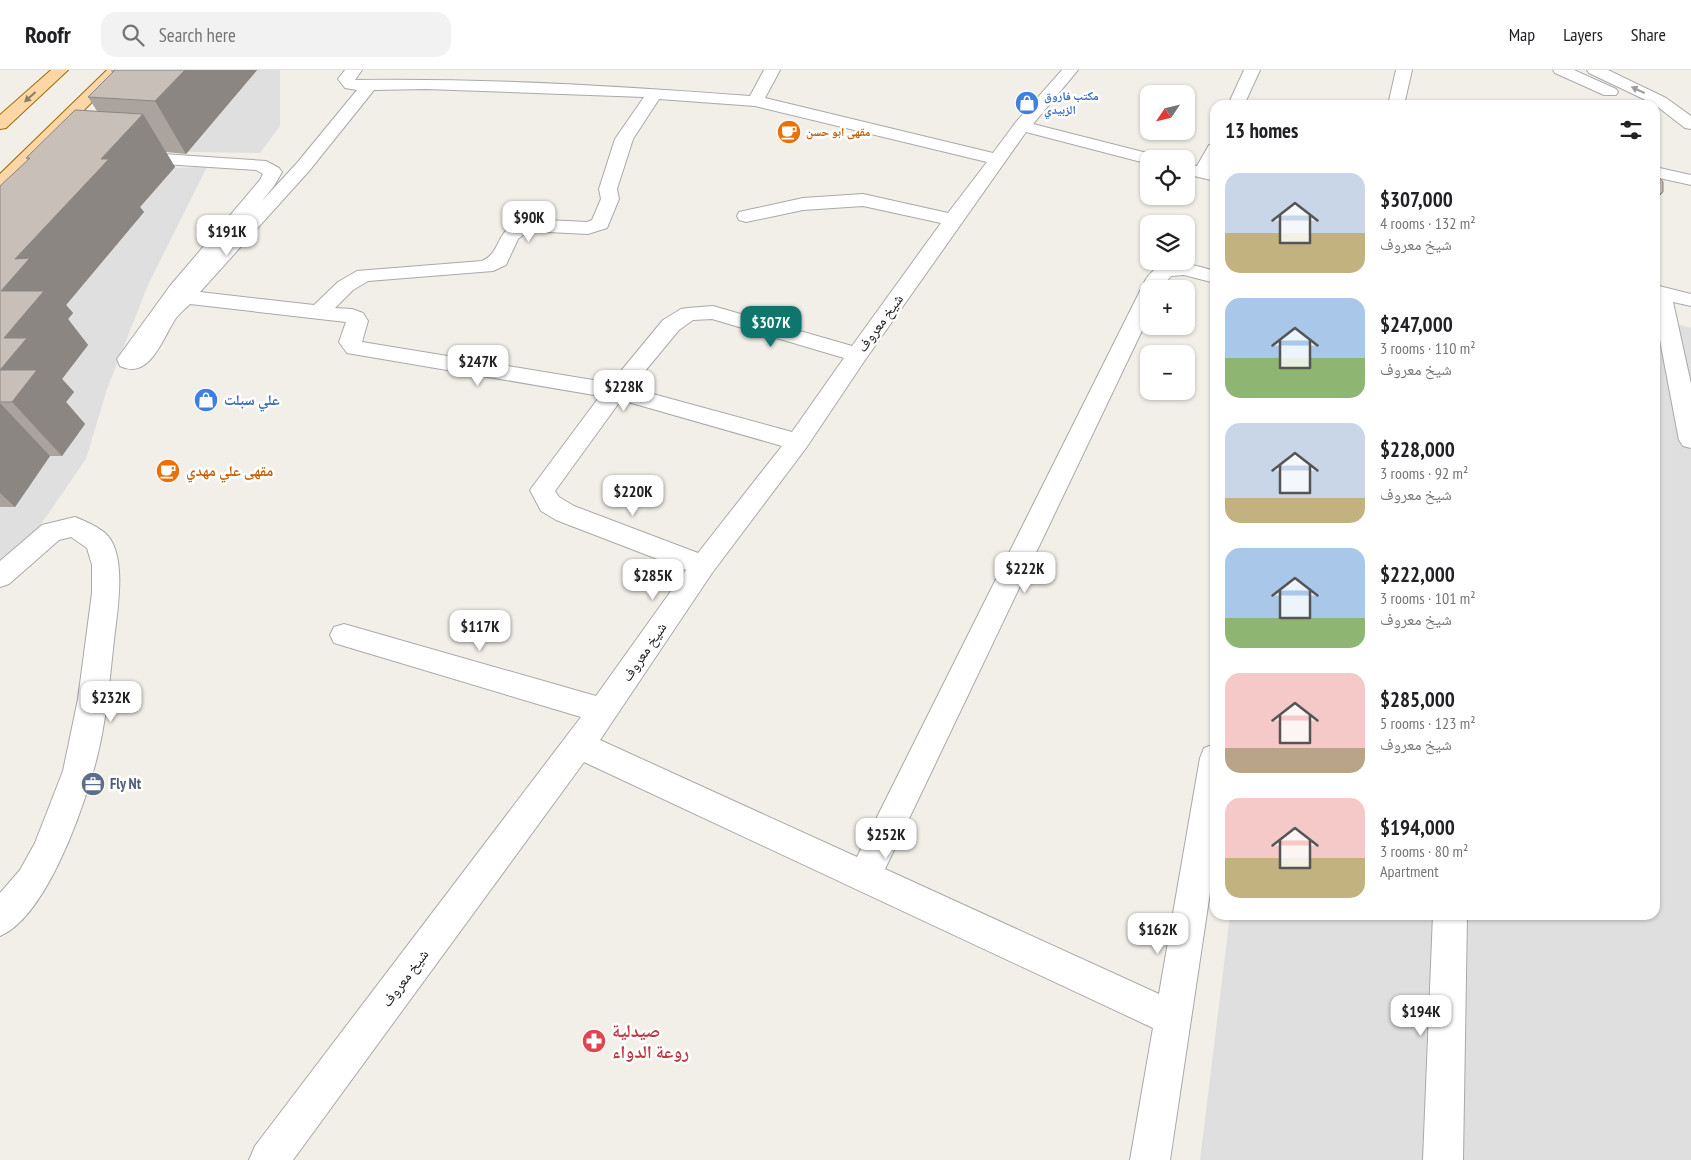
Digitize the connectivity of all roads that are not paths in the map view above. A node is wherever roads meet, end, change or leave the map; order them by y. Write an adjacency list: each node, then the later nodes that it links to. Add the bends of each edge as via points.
1 (60, 70): 24 (main road, one-way to 24)
2 (116, 70): 26 (main road)
3 (354, 70): 13 (street, via 346,79 347,83)
4 (496, 70): 12 (street)
5 (772, 70): 20 (street)
6 (1070, 70): 25 (street, شیخ معروف)
7 (1252, 70): 16 (street)
8 (1404, 70): 17 (street)
9 (1561, 70): 18 (street)
10 (1595, 70): 19 (street, one-way to 10)
11 (619, 77): 14 (street)
12 (482, 85): 13 (street); 14 (street)
13 (368, 86): 41 (street, via 303,167)
14 (609, 90): 15 (street)
15 (655, 93): 20 (street); 44 (street, via 624,139 608,189 610,199 600,224 588,228 520,227 510,236 500,261 486,267 364,275 345,286)
16 (1238, 100)
17 (1397, 100)
18 (1629, 100)
19 (1658, 100)
20 (756, 101): 31 (street)
21 (1660, 101): 23 (street, one-way to 21)
22 (1660, 110): 23 (street)
23 (1687, 117)
24 (0, 124)
25 (1022, 126): 29 (street); 31 (street, شیخ معروف)
26 (34, 151): 27 (street); 35 (main road)
27 (54, 152)
28 (113, 156): 41 (street, via 260,165 272,172 268,182 171,296 128,361 137,361 168,315)
29 (1140, 157)
30 (1210, 158): 32 (street)
31 (998, 159): 37 (street, شیخ معروف)
32 (1202, 173)
33 (1660, 173): 34 (street)
34 (1691, 180)
35 (0, 184)
36 (746, 216): 37 (street, via 803,204 863,200)
37 (953, 220): 46 (street, شیخ معروف)
38 (1210, 276): 39 (street, via 1184,269 1165,270)
39 (1156, 280)
40 (1660, 292): 42 (street)
41 (186, 296): 44 (street)
42 (1691, 300)
43 (1660, 301): 48 (street)
44 (319, 312): 47 (street, via 356,318 350,342 355,348)
45 (1140, 312): 56 (street)
46 (856, 355): 47 (street, via 713,312 688,314 671,325); 49 (street, شیخ معروف)
47 (616, 391): 49 (street); 50 (street, via 542,490 550,504 565,513)
48 (1691, 440)
49 (798, 442): 50 (street, شیخ معروف)
50 (703, 566): 53 (street, شیخ معروف)
51 (0, 577): 57 (street, via 51,532 75,527 98,542 107,580 93,698 78,771 48,851 32,882)
52 (344, 635): 53 (street)
53 (603, 711): 54 (street, شیخ معروف)
54 (579, 745): 56 (street); 60 (street, شیخ معروف)
55 (1210, 789): 59 (street)
56 (864, 877): 59 (street)
57 (0, 919)
58 (1450, 920): 62 (street)
59 (1173, 1019): 61 (street)
60 (269, 1160)
61 (1150, 1160)
62 (1443, 1160)

